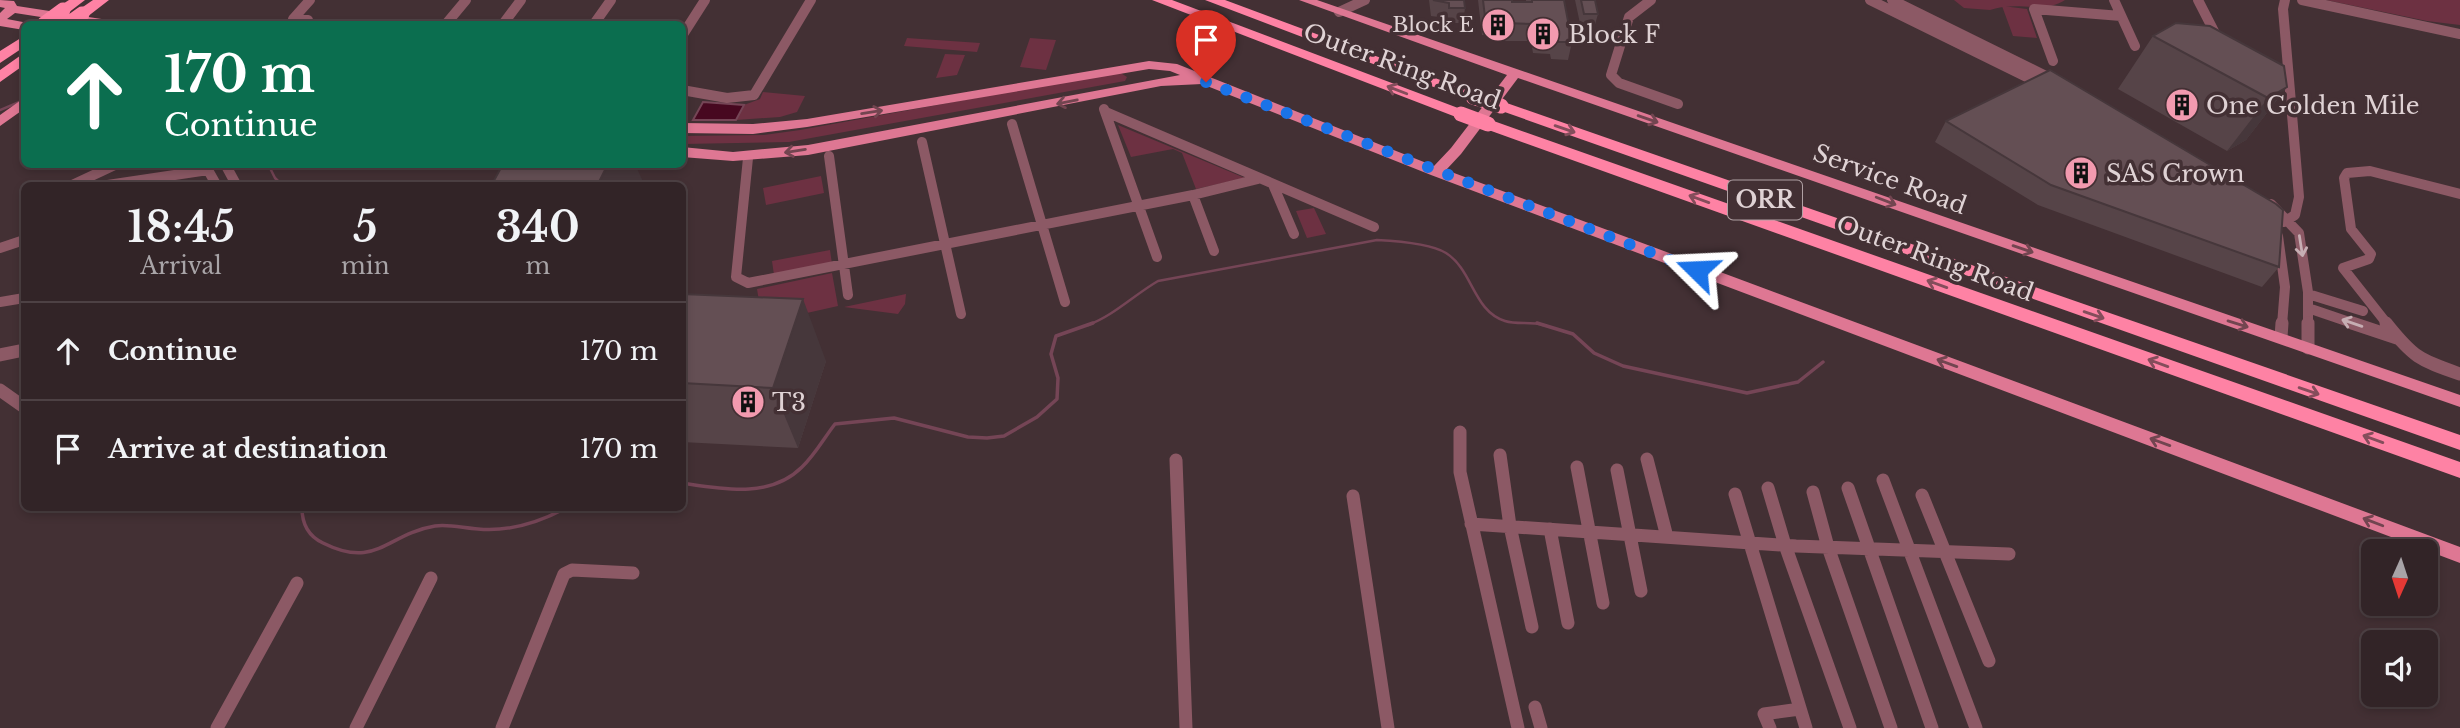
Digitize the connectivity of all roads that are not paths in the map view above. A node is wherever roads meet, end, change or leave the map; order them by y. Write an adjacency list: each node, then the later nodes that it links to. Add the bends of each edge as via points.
1 (102, 0): 21 (highway)
2 (310, 0): 27 (street, via 293,19)
3 (466, 0): 28 (street)
4 (521, 0): 29 (street)
5 (611, 0): 30 (street)
6 (705, 0): 32 (street)
7 (811, 0): 46 (street, via 754,96 727,98)
8 (1159, 0): 102 (highway, Outer Ring Road / ORR, one-way to 8, bridge, via 1488,124)
9 (1212, 0): 96 (highway, Outer Ring Road / ORR, one-way to 96, bridge, via 1473,97)
10 (1306, 0): 22 (main road, Service Road)
11 (1365, 0): 22 (street)
12 (1651, 0): 48 (street, via 1629,17 1611,75 1619,83)
13 (1870, 0): 19 (street)
14 (1915, 0): 19 (street)
15 (2114, 0): 23 (street)
16 (2198, 0): 36 (street)
17 (2285, 0): 68 (street, via 2299,197)
18 (2302, 0): 33 (street)
19 (1894, 4): 45 (street); 47 (street)
20 (11, 5): 25 (main road); 26 (main road)
21 (80, 7): 24 (highway, bridge)
22 (1339, 12): 41 (main road, Service Road)
23 (2121, 16): 35 (street); 39 (street, via 2034,9)
24 (66, 17)
25 (0, 20): 31 (main road)
26 (93, 21)
27 (307, 21)
28 (448, 21)
29 (505, 21)
30 (596, 21)
31 (21, 25)
32 (686, 30)
33 (2460, 34)
34 (21, 42): 37 (highway)
35 (2134, 46)
36 (2222, 47)
37 (0, 58)
38 (21, 60): 42 (highway)
39 (2053, 61)
40 (1126, 68): 43 (main road, via 1172,66); 44 (main road); 52 (main road, one-way to 40, via 753,129 807,122)
41 (1514, 74): 58 (main road); 86 (main road, Service Road, one-way to 86)
42 (0, 78)
43 (1206, 82): 44 (main road, via 1182,79); 58 (main road)
44 (1137, 87): 56 (main road, one-way to 56, via 918,131)
45 (2071, 89)
46 (686, 91)
47 (2054, 91)
48 (1678, 104)
49 (21, 105): 50 (main road)
50 (0, 122)
51 (1012, 124): 69 (street)
52 (686, 128)
53 (922, 142): 73 (street)
54 (686, 153): 56 (main road)
55 (829, 156): 77 (street)
56 (748, 158): 77 (street, via 736,277 748,283)
57 (108, 168): 60 (street)
58 (1436, 172): 123 (main road, one-way to 58)
59 (1258, 179): 63 (street); 65 (street); 67 (street, via 1104,109)
60 (79, 182)
61 (150, 182): 62 (street, via 208,170)
62 (214, 182)
63 (1274, 187): 70 (street); 71 (street)
64 (2460, 194): 87 (street, via 2370,171 2351,172 2344,178 2351,229 2371,254 2344,270)
65 (1193, 195): 67 (street); 75 (street)
66 (2258, 195): 68 (street)
67 (1138, 206): 69 (street); 76 (street)
68 (2290, 220): 78 (street, one-way to 78, via 2299,233); 86 (street, via 2273,225 2285,287)
69 (1043, 225): 73 (street); 82 (street)
70 (1374, 227)
71 (1294, 234)
72 (21, 241): 74 (street)
73 (943, 244): 77 (street); 85 (street)
74 (0, 248)
75 (1214, 251)
76 (1157, 257)
77 (844, 264): 79 (street)
78 (2308, 294): 83 (street); 84 (street)
79 (848, 295)
80 (21, 298): 81 (street)
81 (0, 302)
82 (1065, 302)
83 (2308, 307): 87 (street, one-way to 83); 88 (street)
84 (2363, 311)
85 (961, 314)
86 (2281, 337): 88 (main road, Service Road)
87 (2397, 338): 91 (street, via 2416,357)
88 (2308, 348): 93 (main road, Service Road)
89 (21, 351): 90 (street)
90 (0, 355)
91 (2460, 374)
92 (0, 390): 94 (street)
93 (2460, 401)
94 (21, 405)
95 (1460, 432): 110 (street, via 1460,472)
96 (2460, 443)
97 (1500, 455): 111 (street)
98 (1647, 459): 115 (street)
99 (1176, 460): 137 (street)
100 (1577, 467): 113 (street)
101 (1617, 470): 114 (street)
102 (2460, 470)
103 (1883, 480): 120 (street)
104 (1768, 488): 117 (street)
105 (1848, 488): 119 (street)
106 (1813, 492): 118 (street)
107 (1735, 494): 116 (street)
108 (1922, 495): 121 (street)
109 (1353, 496): 138 (street)
110 (1471, 524): 111 (street); 139 (street)
111 (1510, 526): 112 (street); 130 (street)
112 (1550, 529): 113 (street); 129 (street)
113 (1590, 532): 114 (street); 128 (street)
114 (1630, 534): 115 (street); 127 (street)
115 (1667, 537): 116 (street)
116 (1749, 543): 117 (street); 133 (street)
117 (1785, 545): 118 (street); 143 (street)
118 (1828, 547): 119 (street); 144 (street)
119 (1867, 549): 120 (street); 145 (street)
120 (1910, 550): 121 (street); 146 (street)
121 (1943, 552): 122 (street); 131 (street)
122 (2009, 554)
123 (2460, 555)
124 (633, 573): 136 (street, via 572,570 564,574)
125 (431, 578): 135 (street)
126 (297, 583): 134 (street)
127 (1641, 591)
128 (1603, 604)
129 (1567, 623)
130 (1532, 627)
131 (1989, 661)
132 (1535, 706): 140 (street)
133 (1800, 709): 141 (street, via 1764,713); 142 (street)
134 (217, 728)
135 (356, 728)
136 (502, 728)
137 (1186, 728)
138 (1388, 728)
139 (1518, 728)
140 (1541, 728)
141 (1770, 728)
142 (1806, 728)
143 (1850, 728)
144 (1891, 728)
145 (1932, 728)
146 (1976, 728)

